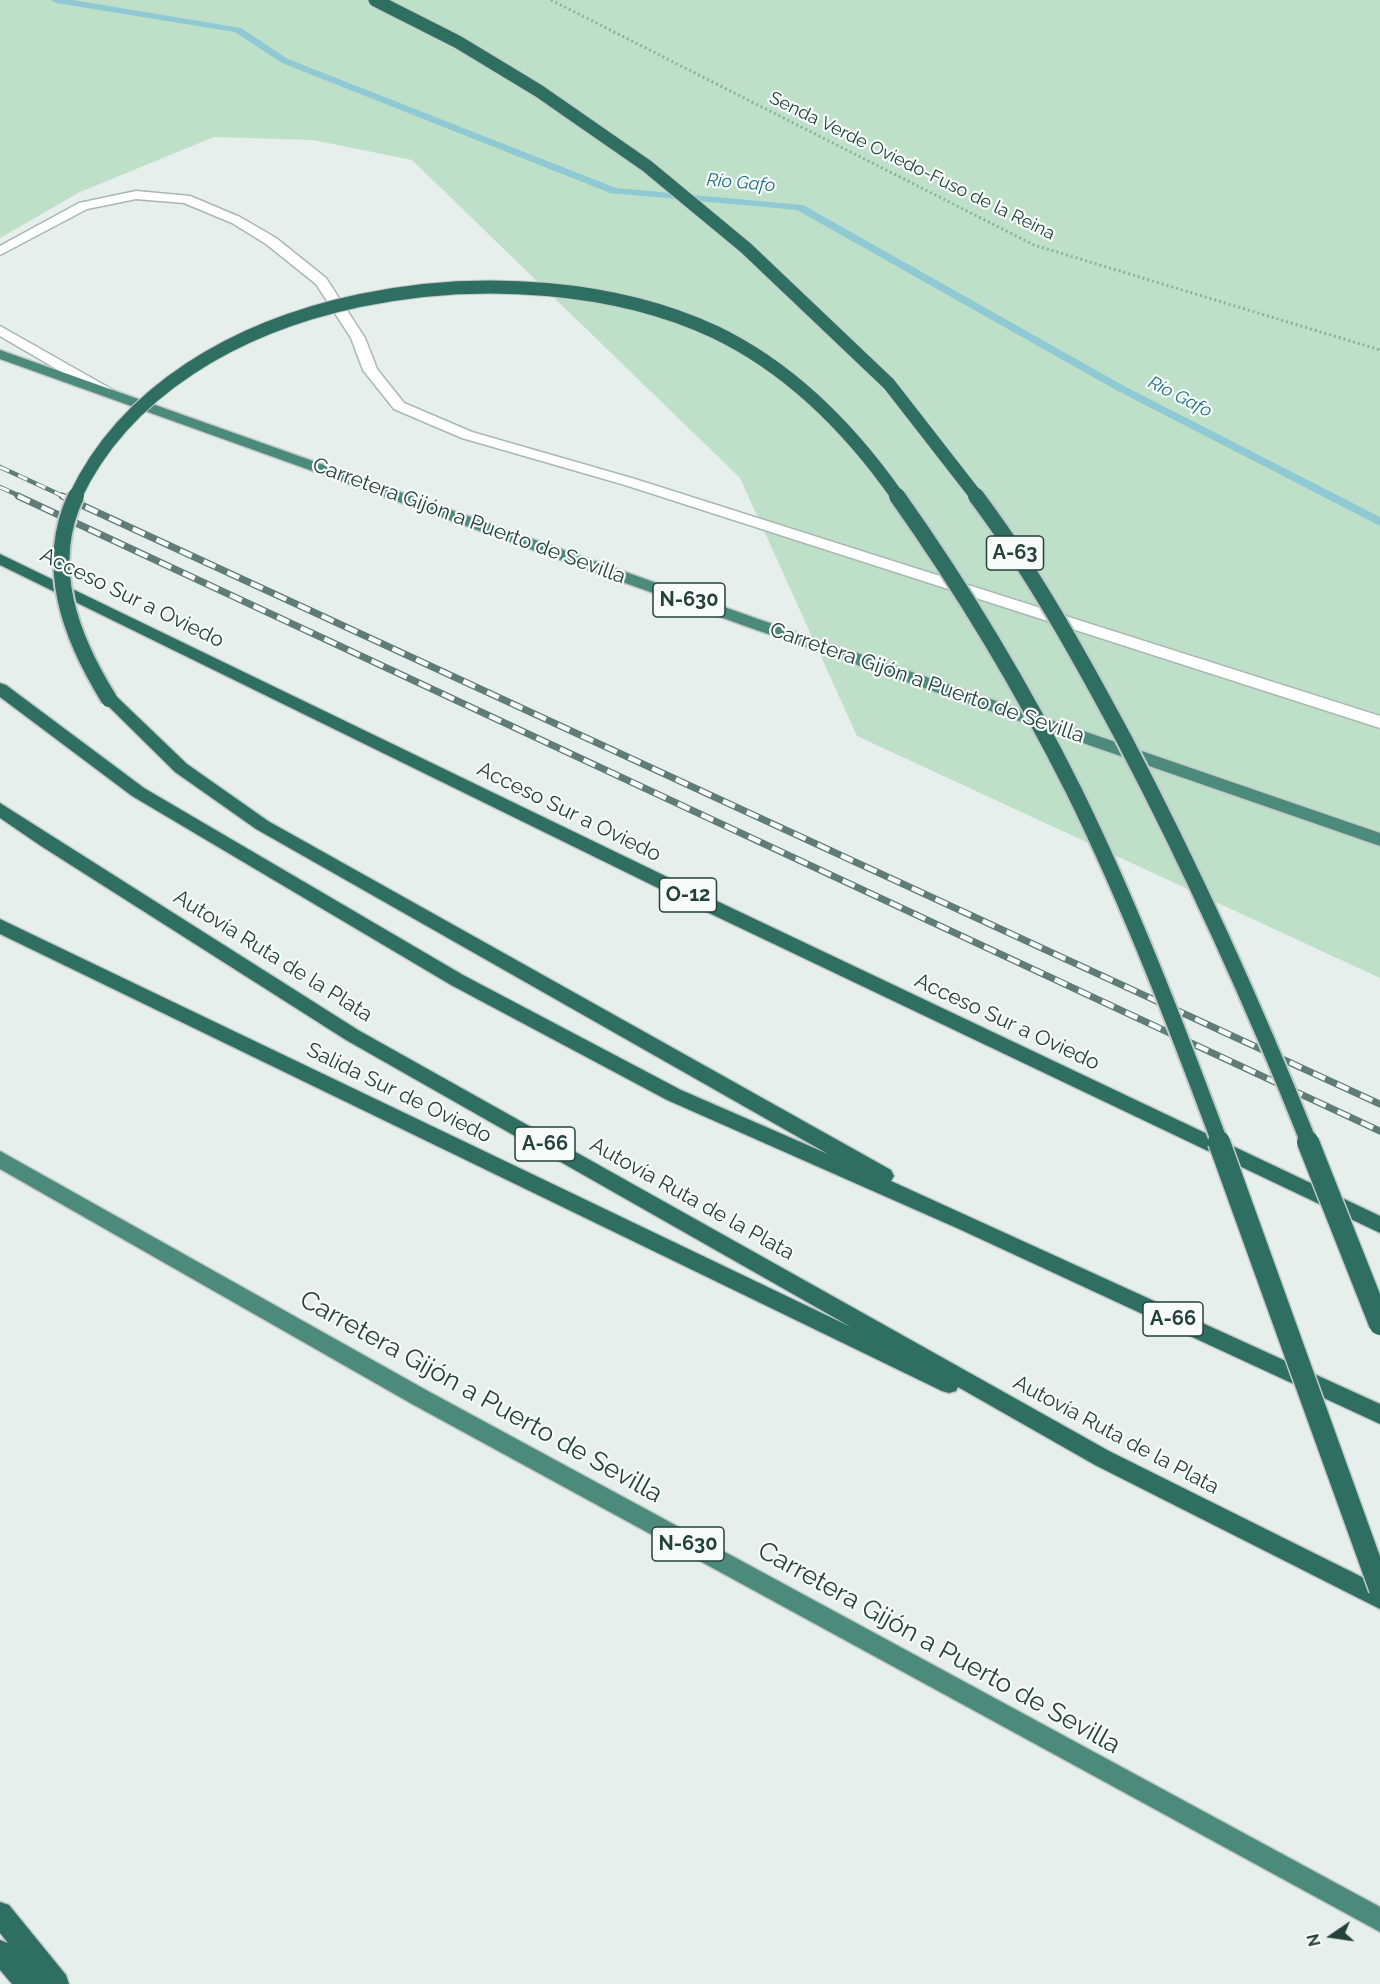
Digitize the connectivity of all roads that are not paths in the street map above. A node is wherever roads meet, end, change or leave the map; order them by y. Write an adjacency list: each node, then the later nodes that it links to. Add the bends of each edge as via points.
1 (375, 0): 17 (highway, A-63, bridge, via 459,42 647,166 746,248 889,384 943,451 996,524 1072,643 1166,819 1261,1023)
2 (32, 233): 3 (street); 4 (street); 10 (street, via 83,206 136,195 186,199 236,220 321,281 358,338 370,370 399,406 467,435 630,482)
3 (0, 251)
4 (0, 260)
5 (0, 330): 7 (street)
6 (0, 354): 7 (highway, Carretera Gijón a Puerto de Sevilla / N-630)
7 (108, 393): 12 (highway, Carretera Gijón a Puerto de Sevilla / N-630, via 753,623)
8 (0, 559): 16 (highway, Acceso Sur a Oviedo / O-12, via 715,909)
9 (0, 689): 15 (highway, A-66, via 138,792 458,980 674,1095)
10 (1380, 722)
11 (0, 809): 19 (highway, Autovía Ruta de la Plata / A-66, via 352,1035)
12 (1380, 840)
13 (0, 926): 19 (highway, Salida Sur de Oviedo)
14 (0, 1160): 23 (highway, Carretera Gijón a Puerto de Sevilla / N-630, via 418,1397)
15 (966, 1223): 18 (highway, A-66); 20 (highway, bridge, via 262,825 181,768 109,699 74,639 61,565 63,531 71,501 106,441 129,415 191,365 273,326 350,304 443,291 519,288 603,297 665,311 755,352 797,385 866,453 932,544 1005,664 1083,811 1163,992)
16 (1380, 1225)
17 (1380, 1324)
18 (1380, 1414)
19 (1102, 1458): 21 (highway, Autovía Ruta de la Plata / A-66)
20 (1380, 1589)
21 (1380, 1598)
22 (0, 1914): 26 (highway)
23 (1380, 1920)
24 (0, 1952): 25 (highway)
25 (29, 1984)
26 (57, 1984)

